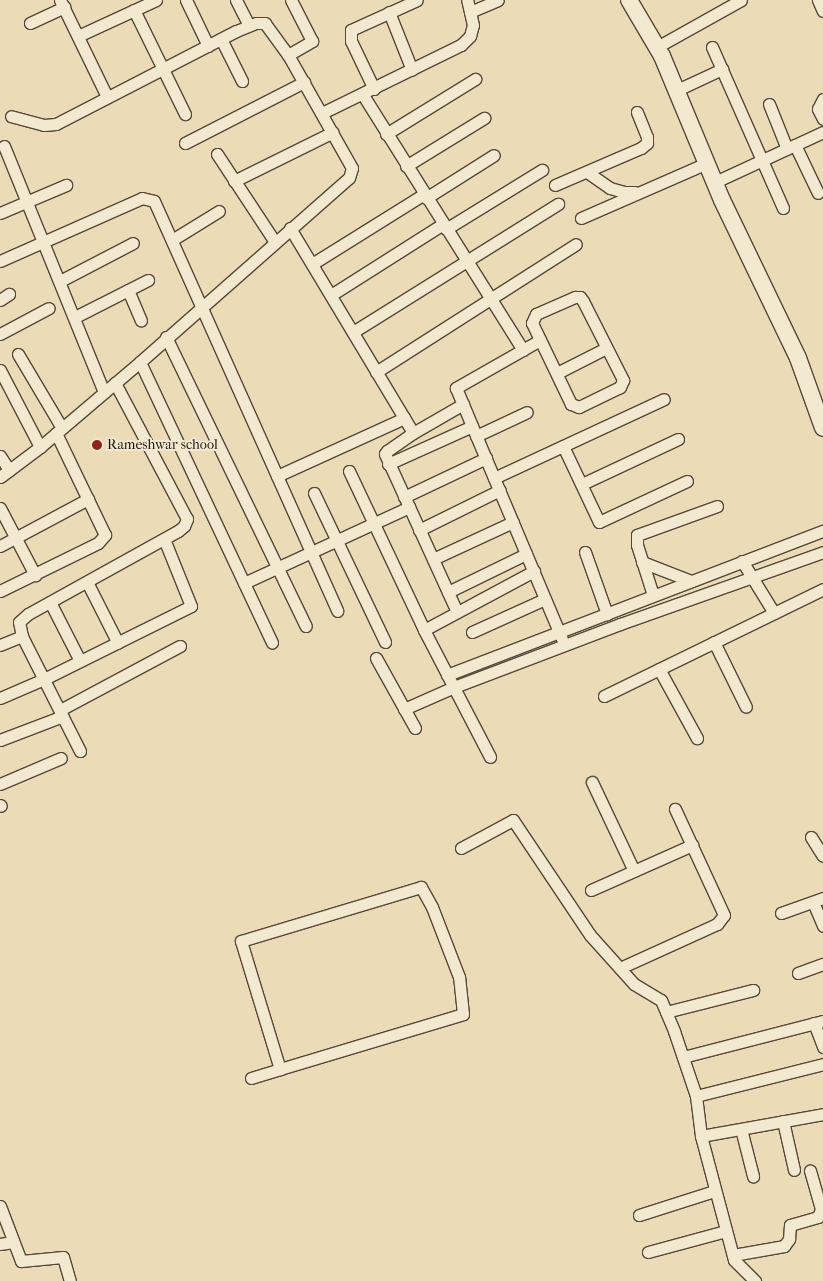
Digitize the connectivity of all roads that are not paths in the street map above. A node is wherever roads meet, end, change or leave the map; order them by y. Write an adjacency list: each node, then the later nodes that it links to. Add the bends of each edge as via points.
1 (156, 0): 12 (street)
2 (186, 0): 20 (street)
3 (236, 0): 17 (street)
4 (291, 0): 23 (street, via 312,41)
5 (417, 0): 14 (street)
6 (467, 0): 15 (street)
7 (498, 0): 15 (street)
8 (629, 0): 21 (street)
9 (741, 0): 21 (street)
10 (818, 0): 13 (street)
11 (62, 4): 16 (street); 18 (street)
12 (134, 10): 18 (street); 24 (street)
13 (823, 11)
14 (389, 12): 25 (street); 30 (street, via 354,27 349,36)
15 (470, 12): 25 (street, via 473,25 470,36 461,45)
16 (30, 23)
17 (249, 25): 19 (street); 23 (street, via 265,23)
18 (78, 36): 33 (street)
19 (221, 40): 20 (street); 28 (street)
20 (208, 46): 24 (street)
21 (657, 46): 31 (street)
22 (712, 47): 26 (street)
23 (288, 55): 29 (street)
24 (162, 69): 33 (street); 38 (street)
25 (412, 70): 30 (street)
26 (722, 70): 31 (street); 50 (street)
27 (475, 79): 44 (street)
28 (242, 81)
29 (304, 82): 37 (street); 45 (street)
30 (374, 89): 32 (street)
31 (676, 90): 51 (street)
32 (363, 95): 37 (street); 44 (street)
33 (107, 97): 39 (street, via 56,124 44,125)
34 (823, 99): 41 (street, via 818,109)
35 (769, 104): 47 (street)
36 (637, 112): 56 (street, via 647,143)
37 (322, 113): 42 (street)
38 (185, 114)
39 (11, 116)
40 (484, 118): 53 (street)
41 (823, 119)
42 (333, 132): 57 (street); 71 (street, via 352,168 349,178)
43 (823, 132): 47 (street)
44 (386, 134): 53 (street)
45 (185, 142)
46 (4, 146): 52 (street)
47 (791, 147): 50 (street); 62 (street)
48 (217, 154): 57 (street)
49 (494, 155): 63 (street)
50 (763, 160): 58 (street); 66 (street)
51 (707, 163): 58 (street); 61 (street)
52 (11, 164): 54 (street); 64 (street)
53 (406, 166): 63 (street)
54 (0, 169)
55 (542, 170): 70 (street)
56 (587, 172): 60 (street); 61 (street, via 610,188)
57 (234, 181): 74 (street)
58 (715, 182): 106 (street, via 798,358)
59 (66, 185): 64 (street)
60 (555, 185)
61 (640, 192): 69 (street)
62 (818, 193)
63 (425, 196): 70 (street); 79 (street)
64 (27, 201): 68 (street); 73 (street)
65 (558, 204): 78 (street)
66 (783, 208)
67 (219, 211): 72 (street)
68 (0, 213)
69 (581, 218)
70 (444, 226): 78 (street); 83 (street)
71 (290, 228): 74 (street); 79 (street)
72 (172, 240): 73 (street, via 154,201 142,198); 85 (street)
73 (44, 241): 77 (street); 81 (street)
74 (275, 242): 85 (street)
75 (134, 243): 81 (street)
76 (576, 244): 84 (street)
77 (0, 260)
78 (466, 261): 84 (street); 89 (street)
79 (312, 264): 83 (street)
80 (148, 280): 82 (street)
81 (60, 281): 87 (street)
82 (128, 290): 87 (street); 88 (street)
83 (331, 295): 89 (street)
84 (490, 298): 94 (street); 98 (street)
85 (202, 306): 91 (street); 118 (street)
86 (49, 308): 90 (street)
87 (74, 317): 101 (street)
88 (142, 320)
89 (353, 332): 98 (street)
90 (0, 334)
91 (166, 337): 96 (street); 143 (street)
92 (540, 340): 93 (street, via 532,323 536,314 580,297); 94 (street); 99 (street)
93 (606, 348): 99 (street); 99 (street, via 623,380 620,387 575,407)
94 (523, 350): 103 (street, via 456,388)
95 (18, 354): 107 (street)
96 (140, 362): 100 (street); 149 (street)
97 (0, 370): 112 (street)
98 (376, 372): 105 (street)
99 (557, 373)
100 (115, 383): 101 (street); 133 (street, via 187,519 178,531)
101 (104, 392): 107 (street)
102 (664, 399): 111 (street)
103 (463, 404): 108 (street); 109 (street)
104 (527, 412): 108 (street)
105 (404, 418): 109 (street); 118 (street)
106 (823, 428)
107 (59, 431): 112 (street); 124 (street)
108 (474, 431): 114 (street); 115 (street)
109 (413, 433): 115 (street, via 387,451)
110 (678, 439): 121 (street)
111 (563, 446): 119 (street); 121 (street)
112 (40, 447): 117 (street)
113 (0, 456): 117 (street)
114 (486, 458): 119 (street); 125 (street)
115 (388, 464): 125 (street)
116 (349, 471): 129 (street)
117 (4, 473)
118 (277, 476): 136 (street)
119 (494, 478): 122 (street)
120 (687, 481): 121 (street, via 599,522)
121 (582, 484)
122 (500, 490): 128 (street); 130 (street)
123 (314, 493): 134 (street)
124 (88, 499): 132 (street); 145 (street, via 105,531 104,539)
125 (407, 502): 129 (street); 130 (street)
126 (716, 506): 141 (street, via 637,535)
127 (0, 508): 132 (street)
128 (513, 522): 139 (street); 140 (street)
129 (372, 524): 134 (street); 161 (street)
130 (419, 530): 140 (street)
131 (823, 531): 142 (street)
132 (16, 538): 135 (street); 145 (street)
133 (164, 539): 148 (street); 168 (street, via 191,606)
134 (338, 540): 136 (street); 166 (street)
135 (0, 546)
136 (311, 552): 143 (street); 156 (street)
137 (585, 552): 159 (street)
138 (823, 552): 146 (street)
139 (526, 554): 144 (street); 152 (street)
140 (432, 559): 152 (street)
141 (642, 562): 147 (street); 153 (street)
142 (742, 562): 146 (street); 147 (street)
143 (278, 568): 149 (street); 160 (street)
144 (534, 571): 154 (street); 157 (street)
145 (35, 575): 151 (street)
146 (752, 577): 158 (street); 170 (street)
147 (691, 581): 153 (street)
148 (87, 582): 155 (street); 168 (street)
149 (244, 583): 165 (street)
150 (823, 589): 158 (street)
151 (0, 591)
152 (448, 592): 157 (street)
153 (653, 595): 159 (street)
154 (545, 599): 162 (street); 163 (street)
155 (50, 602): 164 (street, via 19,622); 173 (street)
156 (337, 611)
157 (456, 612): 161 (street)
158 (774, 613): 167 (street)
159 (608, 614): 162 (street)
160 (306, 626)
161 (424, 630): 175 (street)
162 (559, 631): 170 (street); 175 (street)
163 (472, 632)
164 (22, 636): 169 (street); 176 (street)
165 (272, 642)
166 (385, 642)
167 (714, 642): 174 (street); 180 (street)
168 (118, 643): 173 (street)
169 (0, 645)
170 (565, 645): 177 (street)
171 (180, 646): 182 (street)
172 (376, 658): 181 (street)
173 (80, 661): 176 (street)
174 (659, 669): 178 (street); 184 (street)
175 (447, 676): 177 (street)
176 (44, 679): 179 (street); 182 (street)
177 (454, 687): 181 (street); 187 (street)
178 (604, 696)
179 (0, 698)
180 (746, 707)
181 (404, 709): 183 (street)
182 (61, 713): 185 (street); 186 (street)
183 (414, 728)
184 (697, 738)
185 (0, 740)
186 (80, 751)
187 (490, 757)
188 (61, 758): 190 (street)
189 (592, 782): 196 (street)
190 (0, 784)
191 (675, 809): 193 (street)
192 (811, 837): 195 (street)
193 (692, 845): 196 (street); 202 (street, via 723,910 722,921)
194 (461, 848): 202 (street, via 513,820 590,935)
195 (823, 856)
196 (634, 871): 197 (street)
197 (591, 890)
198 (818, 900): 199 (street); 200 (street)
199 (780, 913)
200 (823, 926)
201 (823, 964): 203 (street)
202 (620, 968): 205 (street, via 634,984 660,1000)
203 (798, 973)
204 (753, 990): 205 (street)
205 (666, 1012): 208 (street)
206 (819, 1022): 207 (street); 208 (street)
207 (823, 1047)
208 (684, 1058): 212 (street)
209 (823, 1064): 212 (street)
210 (280, 1069): 210 (street, via 463,1014 459,977 421,887 241,941); 211 (street)
211 (251, 1078)
212 (696, 1096): 216 (street)
213 (823, 1114): 214 (street)
214 (783, 1121): 215 (street); 217 (street)
215 (741, 1129): 216 (street); 219 (street)
216 (701, 1136): 220 (street)
217 (794, 1170)
218 (810, 1171): 227 (street, via 821,1209 818,1217 790,1225 789,1239 784,1246)
219 (753, 1176)
220 (714, 1191): 222 (street); 223 (street)
221 (0, 1206): 224 (street)
222 (639, 1215)
223 (726, 1231): 226 (street); 227 (street)
224 (13, 1242): 225 (street); 228 (street, via 21,1261 63,1257)
225 (0, 1244)
226 (648, 1252)
227 (733, 1256): 229 (street)
228 (70, 1281)
229 (756, 1281)

